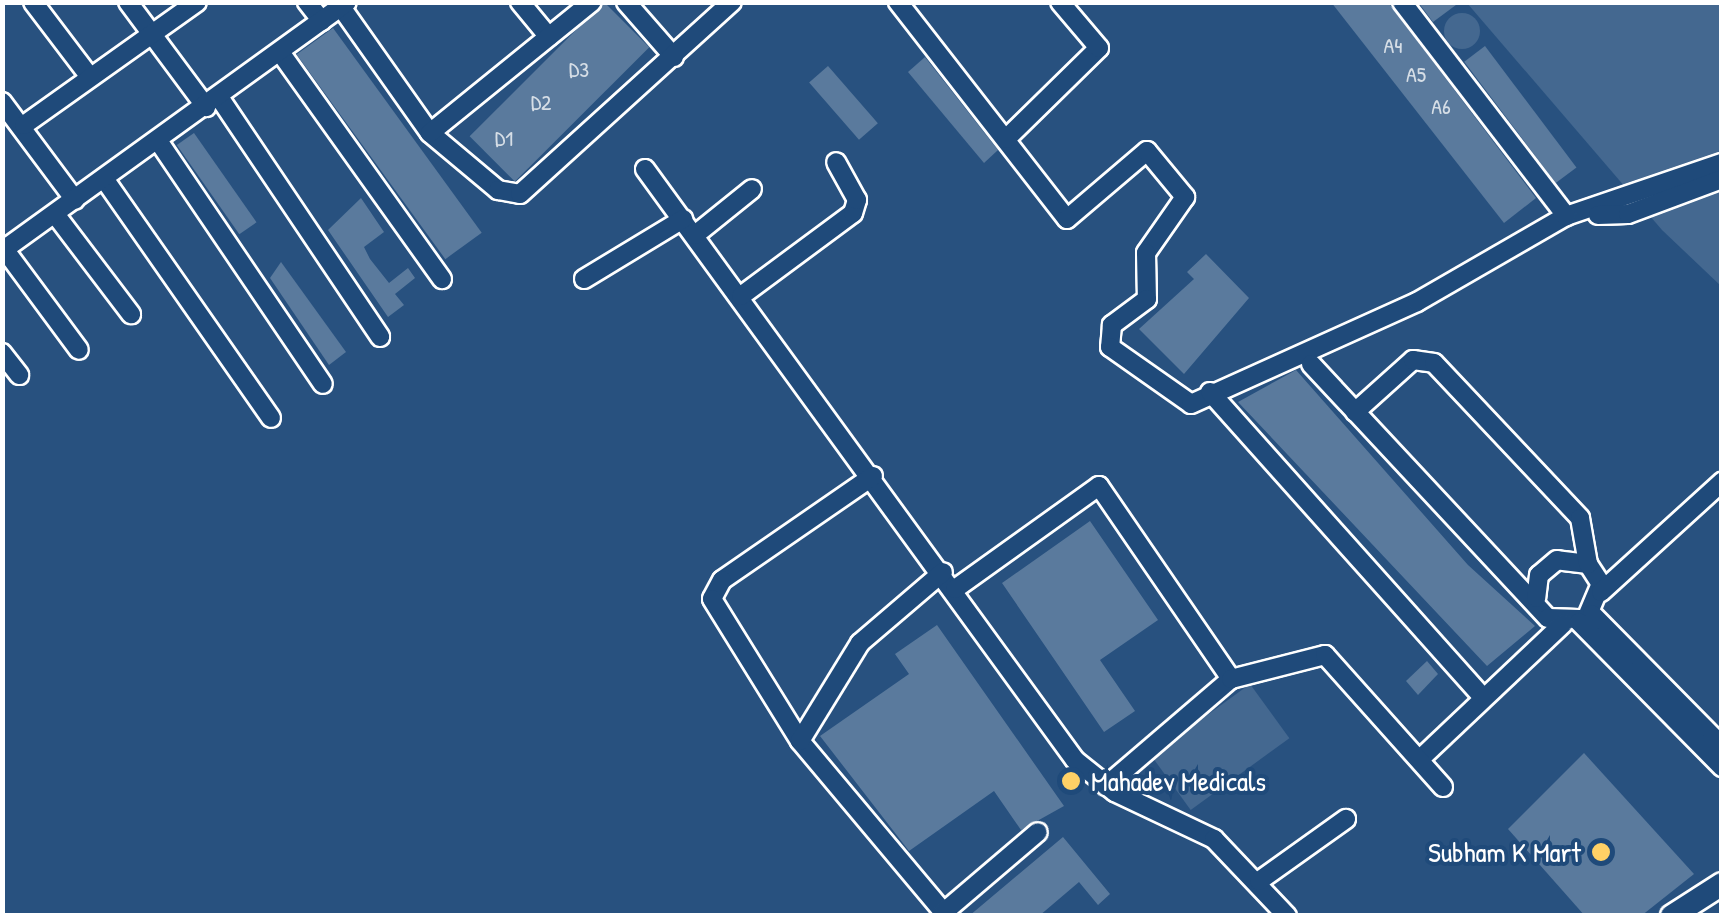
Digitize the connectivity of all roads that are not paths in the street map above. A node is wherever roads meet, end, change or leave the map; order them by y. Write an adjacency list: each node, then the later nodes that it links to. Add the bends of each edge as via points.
1 (33, 2): 18 (street)
2 (128, 2): 14 (street)
3 (197, 2): 14 (street)
4 (307, 2): 13 (street)
5 (520, 2): 15 (street)
6 (592, 2): 15 (street)
7 (626, 2): 17 (street)
8 (732, 2): 17 (street)
9 (898, 2): 23 (street)
10 (1060, 2): 23 (street, via 1099,48)
11 (1402, 2): 33 (street, via 1555,193)
12 (344, 5): 13 (street); 22 (street)
13 (322, 21): 16 (street)
14 (151, 34): 18 (street); 20 (street)
15 (549, 37): 22 (street)
16 (280, 52): 20 (street); 38 (street)
17 (674, 57): 22 (street, via 520,194 498,190)
18 (90, 77): 21 (street)
19 (2, 102): 21 (street)
20 (213, 102): 24 (street); 41 (street)
21 (24, 125): 31 (street)
22 (430, 132)
23 (1006, 138): 47 (street, via 1067,219 1147,152 1184,197 1146,253 1147,299 1112,325 1110,347 1191,404)
24 (159, 142): 29 (street); 46 (street)
25 (836, 162): 39 (street, via 858,200 853,213)
26 (1722, 163): 33 (street)
27 (645, 168): 34 (street)
28 (1722, 179): 33 (street, via 1628,214)
29 (104, 180): 31 (street); 49 (street)
30 (752, 188): 35 (street)
31 (75, 200): 32 (street)
32 (55, 214): 36 (street); 40 (street)
33 (1566, 216): 47 (street, via 1416,302)
34 (683, 219): 35 (street); 37 (street)
35 (695, 235): 39 (street)
36 (3, 249): 42 (street)
37 (584, 279)
38 (442, 280)
39 (741, 296): 50 (street)
40 (131, 314)
41 (380, 337)
42 (79, 350)
43 (2, 353): 45 (street)
44 (1311, 364): 48 (street)
45 (19, 374)
46 (323, 384)
47 (1210, 392): 59 (street)
48 (1356, 412): 52 (street, via 1413,360 1434,363 1580,518); 56 (street)
49 (271, 418)
50 (873, 476): 53 (street); 60 (street, via 722,580 712,598)
51 (1722, 482): 55 (street)
52 (1588, 564): 55 (street); 56 (street, via 1550,563)
53 (943, 572): 54 (street); 60 (street, via 860,643)
54 (955, 589): 58 (street, via 1099,486); 64 (street, via 1075,760)
55 (1601, 592): 57 (street)
56 (1536, 598): 57 (street)
57 (1578, 620): 59 (street); 61 (street); 63 (street)
58 (1231, 679): 62 (street, via 1325,655); 64 (street)
59 (1482, 696): 62 (street)
60 (800, 741): 70 (street)
61 (1722, 746)
62 (1420, 760): 65 (street)
63 (1722, 768)
64 (1106, 786): 68 (street, via 1214,839)
65 (1443, 787)
66 (1346, 819): 68 (street)
67 (1038, 832): 70 (street)
68 (1259, 881): 71 (street)
69 (1722, 884): 72 (main road)
70 (946, 914)
71 (1287, 916)
72 (1672, 916)

